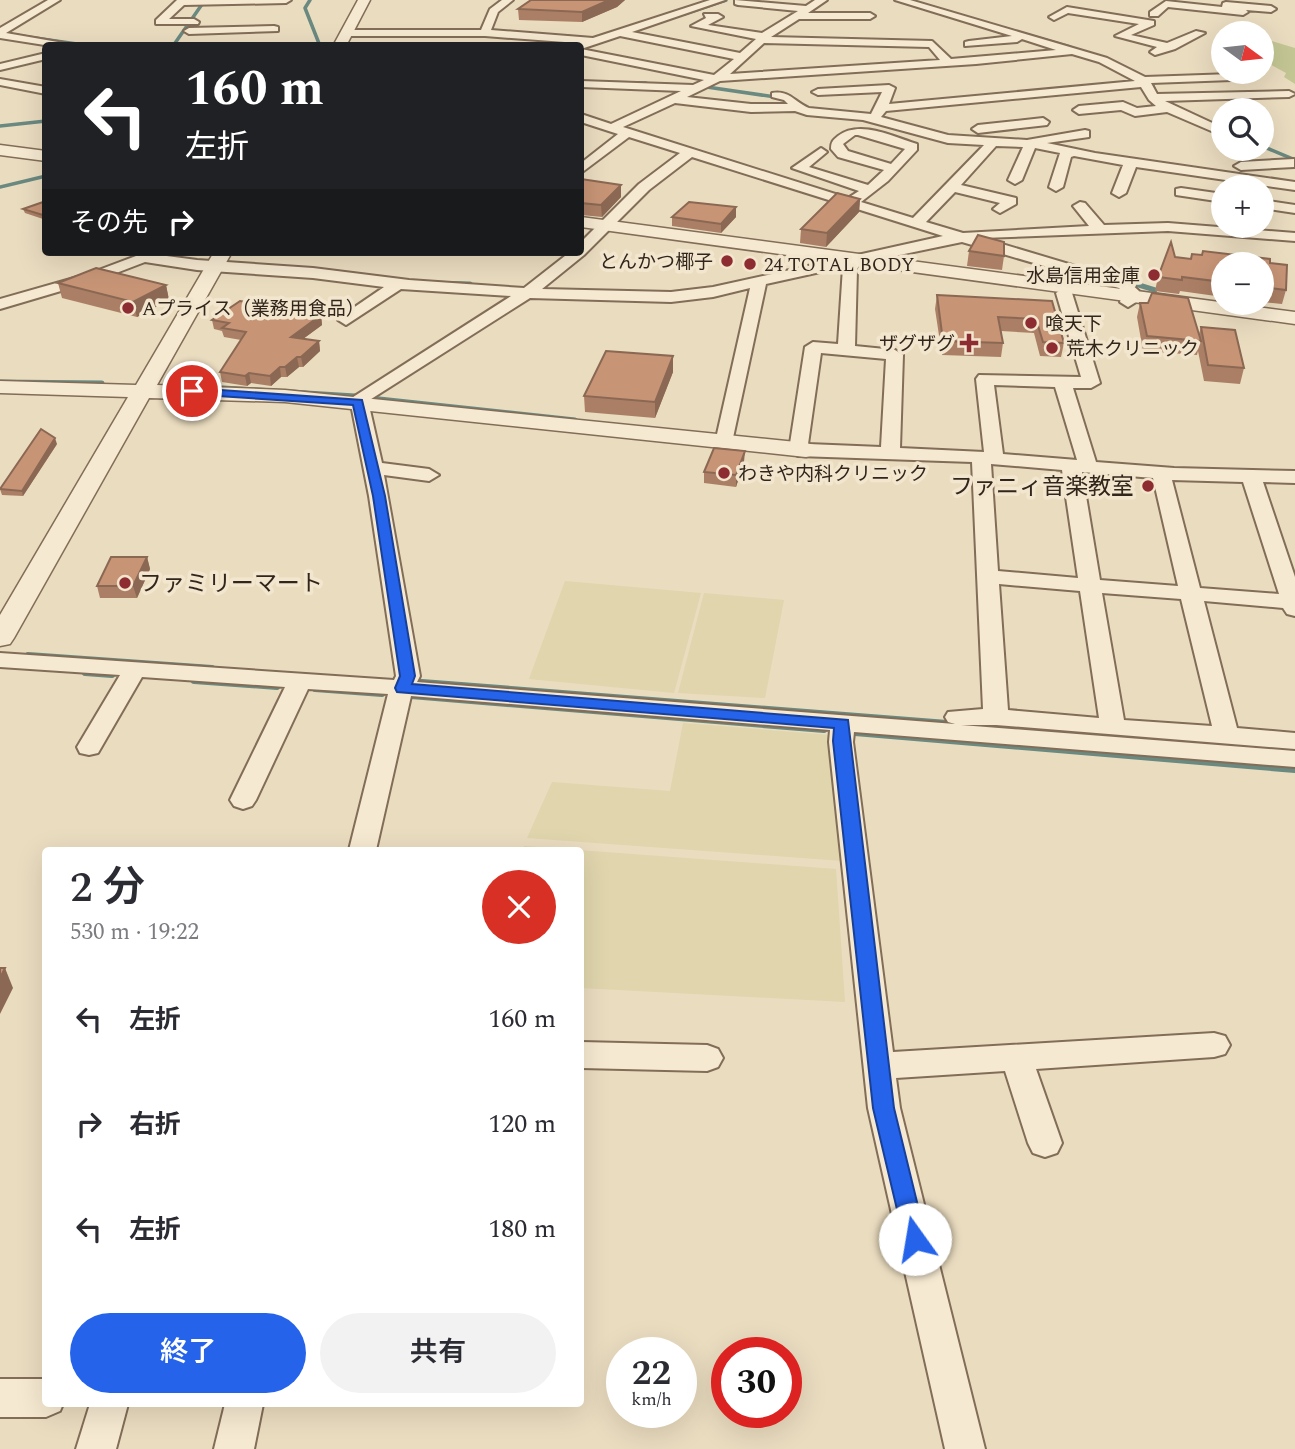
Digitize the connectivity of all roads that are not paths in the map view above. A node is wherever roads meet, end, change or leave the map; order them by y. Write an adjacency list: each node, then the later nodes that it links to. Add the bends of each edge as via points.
1 (55, 0): 28 (street)
2 (286, 0): 12 (street)
3 (364, 0): 29 (street)
4 (508, 0): 30 (street, via 494,11)
5 (720, 0): 16 (street)
6 (740, 0): 18 (street)
7 (822, 0): 8 (street); 18 (street)
8 (834, 0)
9 (900, 0): 22 (street)
10 (1069, 0): 14 (street)
11 (1185, 0): 15 (street)
12 (206, 1): 26 (street); 26 (street, via 181,2 160,22)
13 (1168, 2): 17 (street); 19 (street)
14 (1113, 6)
15 (1270, 9)
16 (687, 12): 31 (street); 36 (street, via 724,18 696,26)
17 (1243, 12)
18 (802, 13): 20 (street); 24 (street)
19 (1154, 14)
20 (870, 16)
21 (1054, 17): 43 (street, via 1067,10 1150,23 1120,36)
22 (975, 22): 25 (street); 35 (street)
23 (761, 23): 24 (street)
24 (783, 25): 36 (street)
25 (948, 25)
26 (190, 27): 27 (street)
27 (274, 29)
28 (0, 33): 38 (street)
29 (346, 33): 30 (street); 39 (street)
30 (485, 33): 37 (street)
31 (622, 33): 37 (street); 49 (street)
32 (1200, 33): 43 (street)
33 (800, 35): 40 (street, via 887,37)
34 (676, 36): 49 (street)
35 (1032, 37): 42 (street); 44 (street)
36 (763, 38): 40 (street); 49 (street)
37 (592, 41): 41 (street)
38 (53, 42)
39 (341, 42)
40 (889, 43): 51 (street, via 932,44)
41 (584, 44)
42 (969, 44)
43 (1171, 47): 46 (street)
44 (1073, 51): 51 (street); 52 (street)
45 (584, 52): 57 (street)
46 (1146, 54)
47 (857, 55): 54 (street)
48 (42, 57): 53 (street)
49 (749, 59): 50 (street); 57 (street)
50 (795, 63)
51 (948, 63): 54 (street)
52 (1121, 63): 55 (street); 58 (street)
53 (2, 66)
54 (858, 68): 57 (street)
55 (1094, 71)
56 (1211, 78): 58 (street)
57 (716, 79): 61 (street)
58 (1146, 80): 67 (street); 68 (street)
59 (0, 82): 63 (street)
60 (584, 84): 61 (street)
61 (698, 87): 69 (street)
62 (927, 87): 70 (street)
63 (42, 90)
64 (818, 92): 72 (street, via 889,88)
65 (1289, 94): 68 (street)
66 (776, 95): 71 (street, via 788,97)
67 (997, 97): 70 (street); 74 (street)
68 (1157, 98): 73 (street)
69 (671, 99): 71 (street, via 751,108); 83 (street)
70 (950, 102): 72 (street)
71 (793, 107): 77 (street)
72 (882, 108): 77 (street)
73 (1170, 108): 75 (street); 82 (street)
74 (1013, 109)
75 (1135, 113): 79 (street, via 1143,117); 85 (street, via 1123,106)
76 (584, 119): 83 (street)
77 (873, 119): 81 (street)
78 (926, 119): 81 (street)
79 (1117, 120)
80 (1043, 122): 84 (street)
81 (887, 123): 84 (street)
82 (1211, 127)
83 (617, 129): 90 (street); 96 (street)
84 (931, 134): 85 (street)
85 (1029, 145): 91 (street); 99 (street)
86 (990, 146): 101 (street)
87 (0, 147): 89 (street)
88 (821, 152): 104 (street, via 799,168)
89 (42, 153)
90 (689, 153): 105 (street); 109 (street)
91 (1069, 153): 94 (street); 102 (street)
92 (1154, 153): 94 (street)
93 (1274, 154): 95 (street)
94 (1126, 162): 100 (street); 107 (street)
95 (1295, 163): 97 (street)
96 (584, 166)
97 (1241, 166)
98 (892, 168): 98 (street, via 843,154 836,143 858,131 913,147); 104 (street)
99 (1015, 180)
100 (1295, 186)
101 (951, 187): 112 (street, via 1011,201); 115 (street)
102 (1056, 187)
103 (615, 188): 105 (street)
104 (868, 189): 109 (street)
105 (637, 191): 117 (street)
106 (1181, 192): 108 (street)
107 (1119, 193)
108 (1211, 196)
109 (852, 201): 115 (street)
110 (1274, 206): 113 (street)
111 (1167, 208): 116 (street)
112 (1000, 209)
113 (1295, 209)
114 (1105, 211): 118 (street, via 1082,208)
115 (918, 222): 119 (street)
116 (1168, 227): 118 (street); 120 (street)
117 (594, 228): 121 (street); 124 (street)
118 (1100, 229): 119 (street)
119 (964, 237): 124 (street); 129 (street, via 1124,285 1131,290)
120 (1295, 237)
121 (584, 244)
122 (574, 256): 127 (street)
123 (218, 260): 126 (street); 130 (street, via 150,258); 137 (street)
124 (850, 262): 125 (street); 128 (street); 129 (street); 134 (street)
125 (758, 282): 127 (street, via 671,297); 139 (street)
126 (398, 284): 127 (street); 132 (street)
127 (530, 291): 138 (street)
128 (1064, 293): 129 (street); 135 (street, via 1091,383)
129 (1129, 299): 131 (street); 133 (street)
130 (0, 304)
131 (1295, 318)
132 (346, 320)
133 (1295, 324)
134 (846, 350): 140 (street, via 813,347); 141 (street, via 895,355)
135 (1062, 382): 142 (street, via 985,379); 143 (street)
136 (0, 387): 137 (street)
137 (144, 390): 138 (street); 153 (street)
138 (358, 402): 139 (street); 144 (street)
139 (724, 443): 140 (street)
140 (802, 450): 141 (street)
141 (890, 454): 142 (street)
142 (988, 458): 143 (street); 149 (street)
143 (1079, 466): 145 (street); 150 (street)
144 (373, 468): 146 (street); 157 (street)
145 (1161, 473): 147 (street); 151 (street)
146 (429, 475)
147 (1251, 476): 148 (street); 152 (street)
148 (1295, 477)
149 (989, 577): 150 (street); 158 (street)
150 (1088, 586): 151 (street); 160 (street)
151 (1189, 594): 152 (street); 161 (street)
152 (1294, 604)
153 (0, 638)
154 (0, 660): 155 (street)
155 (134, 671): 156 (street); 163 (street)
156 (299, 682): 157 (street); 165 (street)
157 (405, 682): 158 (street); 159 (street); 166 (street)
158 (996, 717): 160 (street)
159 (843, 723): 164 (street); 171 (street, via 841,741)
160 (1112, 726): 161 (street)
161 (1226, 735): 162 (street)
162 (1295, 741)
163 (89, 747)
164 (1295, 759)
165 (243, 800)
166 (363, 847)
167 (1214, 1045): 170 (street)
168 (584, 1055): 169 (street)
169 (707, 1058)
170 (1017, 1058): 171 (street); 172 (street)
171 (879, 1066): 179 (street, via 884,1108)
172 (1045, 1143)
173 (0, 1398): 174 (street)
174 (42, 1398)
175 (108, 1407): 177 (street)
176 (243, 1407): 178 (street)
177 (96, 1449)
178 (234, 1449)
179 (965, 1449)

